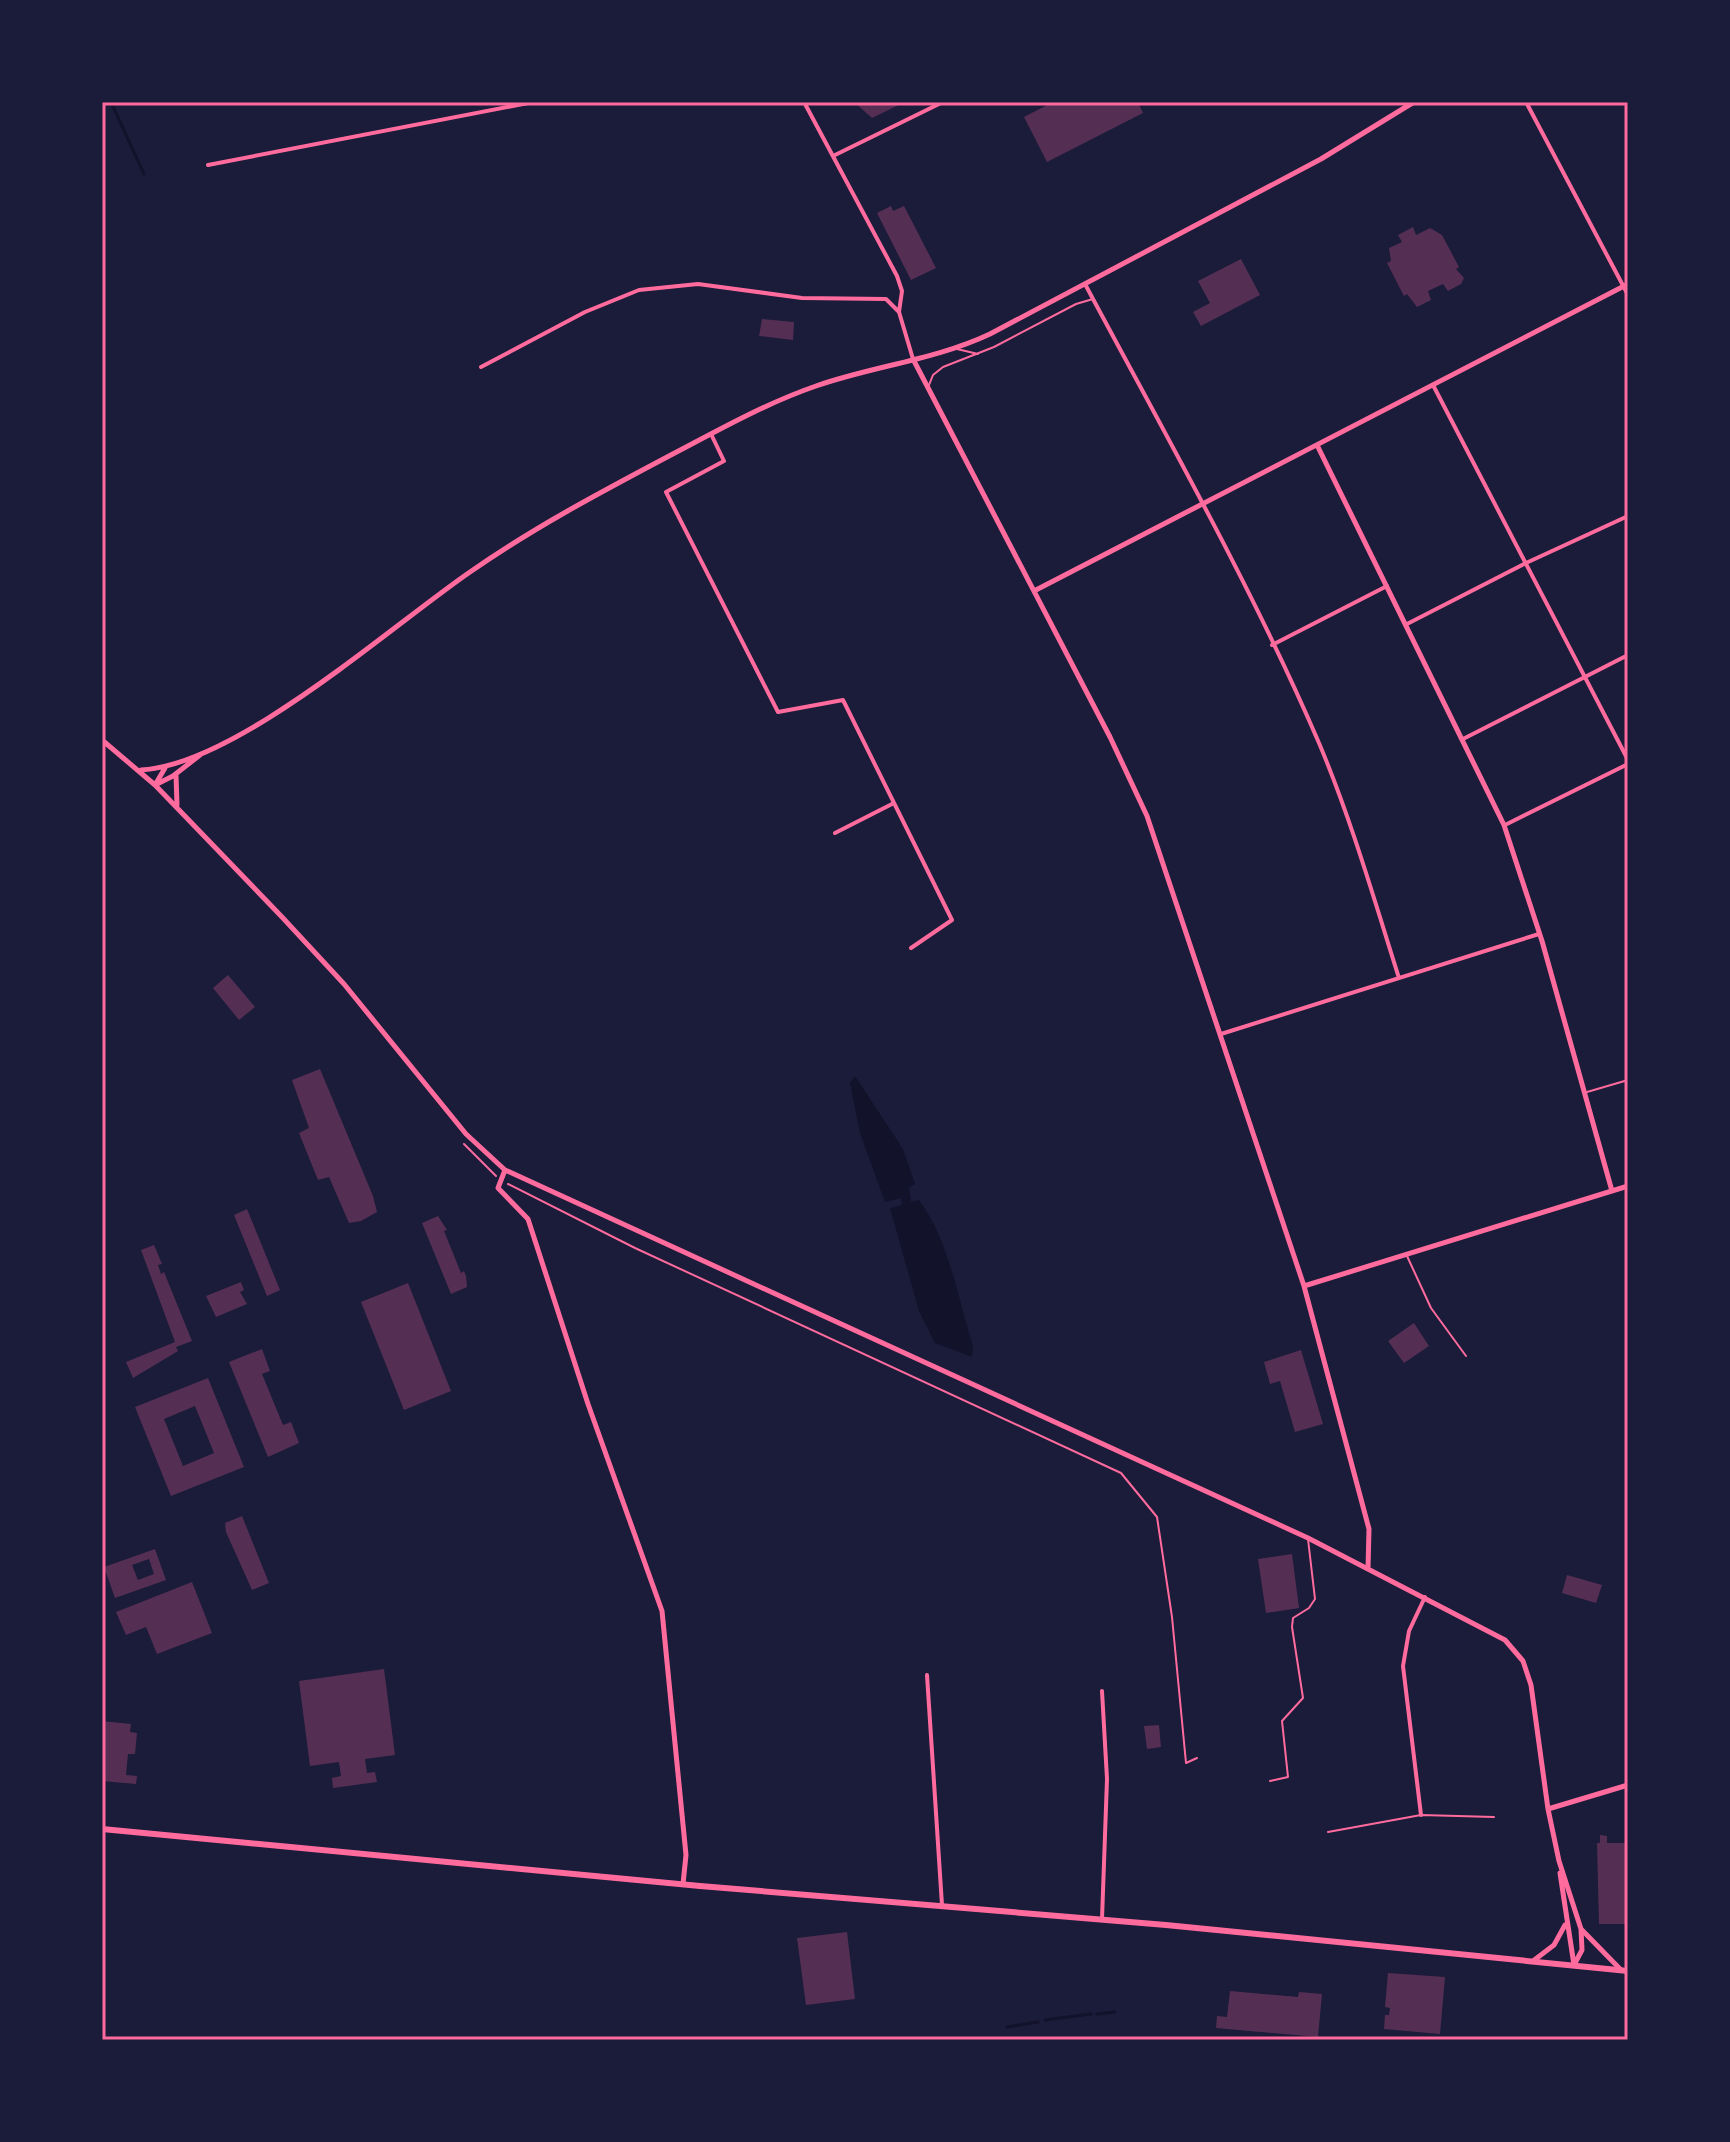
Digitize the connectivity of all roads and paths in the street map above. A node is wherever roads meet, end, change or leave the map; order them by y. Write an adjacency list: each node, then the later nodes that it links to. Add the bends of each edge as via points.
1 (533, 102): 7 (street)
2 (804, 102): 6 (street)
3 (943, 102): 6 (street)
4 (1414, 102): 8 (street, via 1321,159)
5 (1526, 102): 9 (street)
6 (833, 156): 12 (street, via 900,281)
7 (208, 165)
8 (1085, 284): 11 (street); 13 (street)
9 (1626, 285): 10 (street); 17 (street)
10 (1628, 295)
11 (1094, 299): 14 (lane); 21 (street)
12 (899, 312): 15 (street); 16 (street, via 879,297 802,298 698,284 639,290)
13 (954, 349): 14 (lane); 15 (street)
14 (979, 354): 18 (lane, via 937,370)
15 (913, 359): 18 (street); 19 (street, via 815,386)
16 (481, 367)
17 (1433, 385): 20 (street); 23 (street)
18 (928, 390): 25 (street)
19 (711, 434): 32 (street, via 525,535 285,707); 38 (street, via 724,461 666,492 778,712 843,700)
20 (1317, 445): 21 (street); 24 (street)
21 (1201, 505): 25 (street); 27 (street)
22 (1628, 516): 23 (street)
23 (1526, 563): 26 (street); 29 (street)
24 (1387, 586): 26 (street); 27 (street)
25 (1034, 591): 45 (street, via 1143,807)
26 (1407, 624): 30 (street)
27 (1272, 645): 44 (street, via 1338,790)
28 (1628, 655): 29 (street)
29 (1584, 677): 30 (street); 33 (street)
30 (1463, 739): 40 (street)
31 (102, 740): 35 (street)
32 (206, 750): 34 (street); 36 (street)
33 (1628, 762): 40 (street)
34 (169, 764): 35 (street); 37 (street)
35 (139, 770): 37 (street)
36 (176, 774): 37 (street); 39 (street)
37 (155, 785): 39 (street)
38 (894, 803): 41 (street); 43 (street, via 952,920)
39 (179, 809): 49 (street, via 344,984 466,1134)
40 (1504, 825): 42 (street)
41 (835, 833)
42 (1540, 934): 44 (street); 47 (street)
43 (911, 948)
44 (1399, 978): 45 (street)
45 (1221, 1034): 55 (street)
46 (1628, 1080): 47 (lane)
47 (1585, 1093): 53 (street)
48 (461, 1140): 50 (path)
49 (505, 1170): 57 (street); 71 (street, via 498,1188 528,1219 662,1611 686,1855)
50 (487, 1171)
51 (508, 1185): 62 (path, via 1121,1473 1157,1517 1186,1763)
52 (1628, 1186): 53 (street)
53 (1612, 1191): 54 (street)
54 (1407, 1255): 55 (street); 56 (lane, via 1431,1308)
55 (1304, 1286): 58 (street, via 1369,1529)
56 (1466, 1356)
57 (1308, 1538): 58 (street); 63 (lane, via 1315,1599 1293,1618 1292,1627 1303,1698 1282,1721 1288,1777)
58 (1368, 1569): 59 (street)
59 (1425, 1597): 65 (street, via 1505,1640 1523,1661); 66 (street, via 1409,1631 1403,1666)
60 (927, 1675): 72 (street)
61 (1102, 1691): 73 (street, via 1107,1779)
62 (1197, 1758)
63 (1270, 1781)
64 (1628, 1785): 65 (street)
65 (1548, 1809): 70 (street)
66 (1421, 1815): 67 (lane); 69 (lane)
67 (1494, 1817)
68 (102, 1829): 71 (main road)
69 (1328, 1832)
70 (1559, 1861): 74 (street); 75 (street)
71 (683, 1884): 72 (main road)
72 (942, 1905): 73 (main road)
73 (1102, 1919): 76 (main road)
74 (1565, 1924): 76 (street, via 1554,1945); 77 (street)
75 (1581, 1929): 77 (street, via 1582,1950); 78 (street)
76 (1533, 1961): 77 (main road)
77 (1574, 1965): 78 (main road)
78 (1625, 1971)

